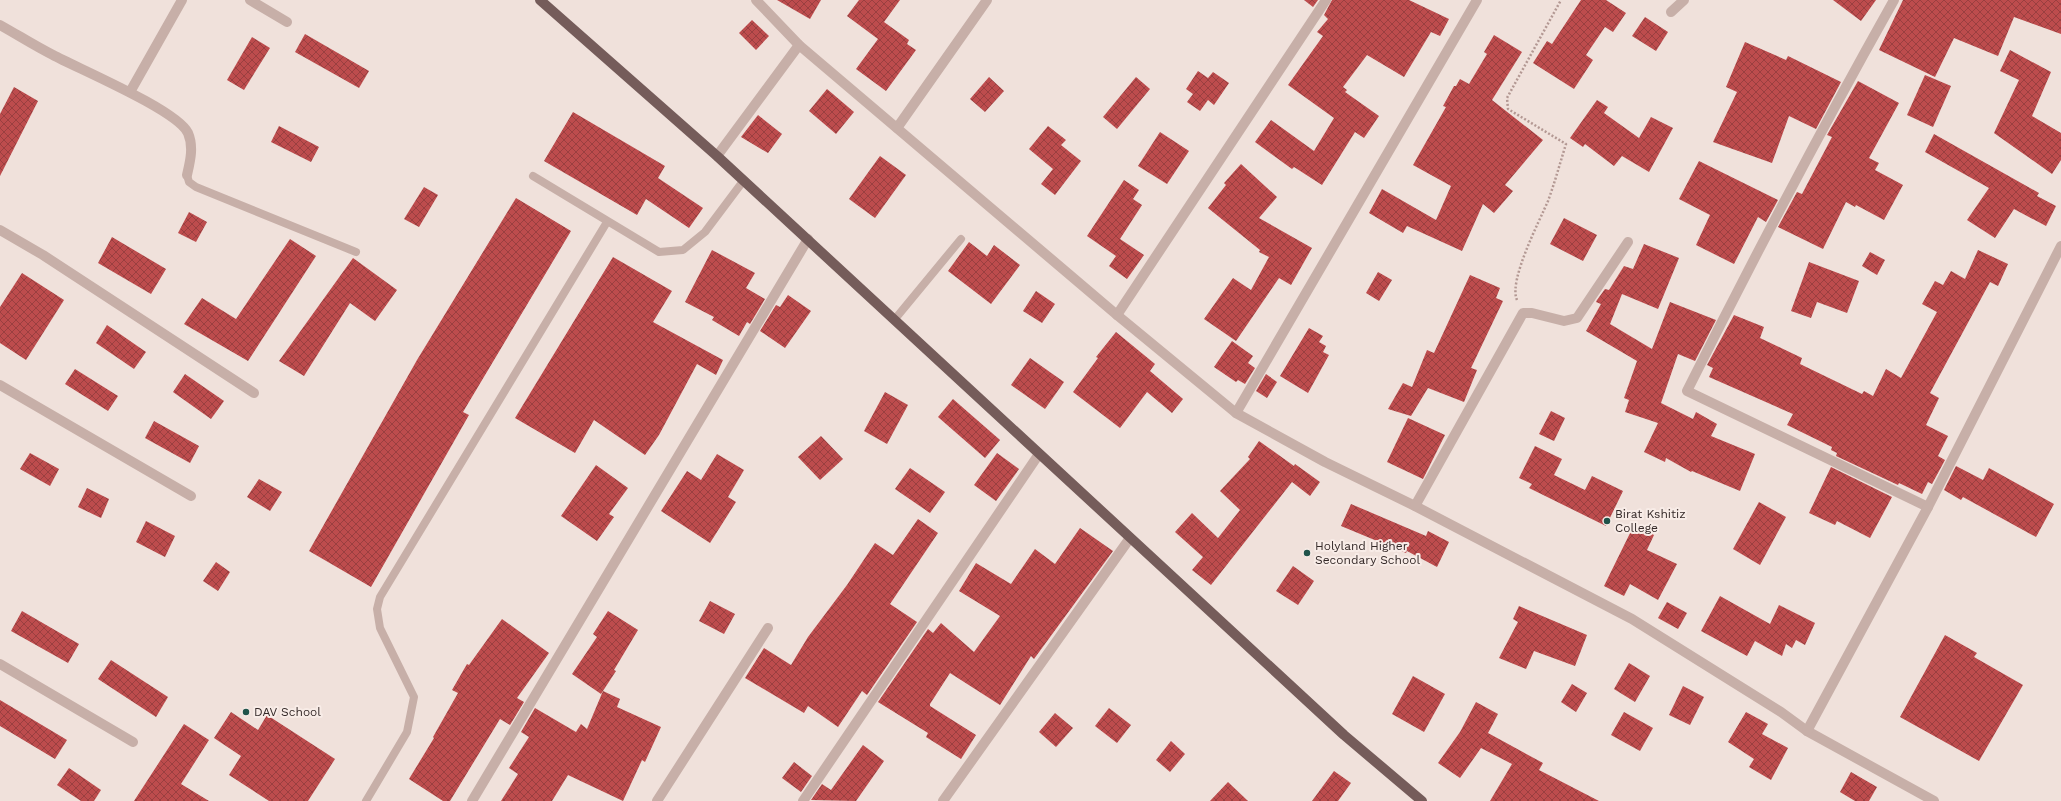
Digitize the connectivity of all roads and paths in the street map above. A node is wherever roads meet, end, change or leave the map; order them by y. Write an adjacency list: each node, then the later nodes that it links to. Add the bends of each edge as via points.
1 (182, 0): 15 (street)
2 (250, 0): 12 (street)
3 (540, 0): 17 (main road)
4 (756, 0): 14 (street)
5 (987, 0): 16 (street)
6 (1326, 0): 29 (street)
7 (1477, 0): 33 (street)
8 (1561, 0): 28 (path, via 1507,98 1508,109 1566,144 1548,200 1522,260 1516,298 1522,306)
9 (1684, 0): 11 (street)
10 (1894, 0): 37 (street, via 1835,104 1688,391)
11 (1671, 12)
12 (287, 22)
13 (0, 24): 15 (street, via 53,55)
14 (799, 45): 16 (street); 17 (street)
15 (130, 92): 18 (street, via 173,119 187,132 192,152)
16 (897, 128): 29 (street)
17 (718, 156): 20 (main road)
18 (187, 175): 27 (lane, via 189,182 196,187)
19 (533, 176): 21 (lane)
20 (744, 180): 21 (lane, via 705,232 682,250 658,252); 23 (main road)
21 (607, 222): 43 (lane, via 380,597 377,609 380,628 414,697 407,732)
22 (0, 230): 32 (street, via 43,255)
23 (808, 239): 30 (main road); 44 (street)
24 (961, 239): 30 (lane)
25 (1628, 242): 28 (street, via 1577,318 1564,321)
26 (2061, 246): 37 (street)
27 (356, 252)
28 (1523, 313): 36 (street)
29 (1117, 315): 33 (street)
30 (895, 320): 34 (main road)
31 (0, 385): 35 (street)
32 (254, 393)
33 (1236, 413): 36 (street, via 1325,462)
34 (1039, 454): 38 (main road); 46 (street)
35 (191, 496)
36 (1415, 506): 41 (street, via 1632,619)
37 (1928, 507): 41 (street)
38 (1130, 538): 47 (street); 48 (main road, via 1344,735)
39 (768, 628): 45 (street)
40 (0, 664): 42 (street)
41 (1807, 731): 49 (street)
42 (133, 742)
43 (366, 801)
44 (472, 801)
45 (656, 801)
46 (803, 801)
47 (943, 801)
48 (1422, 801)
49 (1934, 801)

